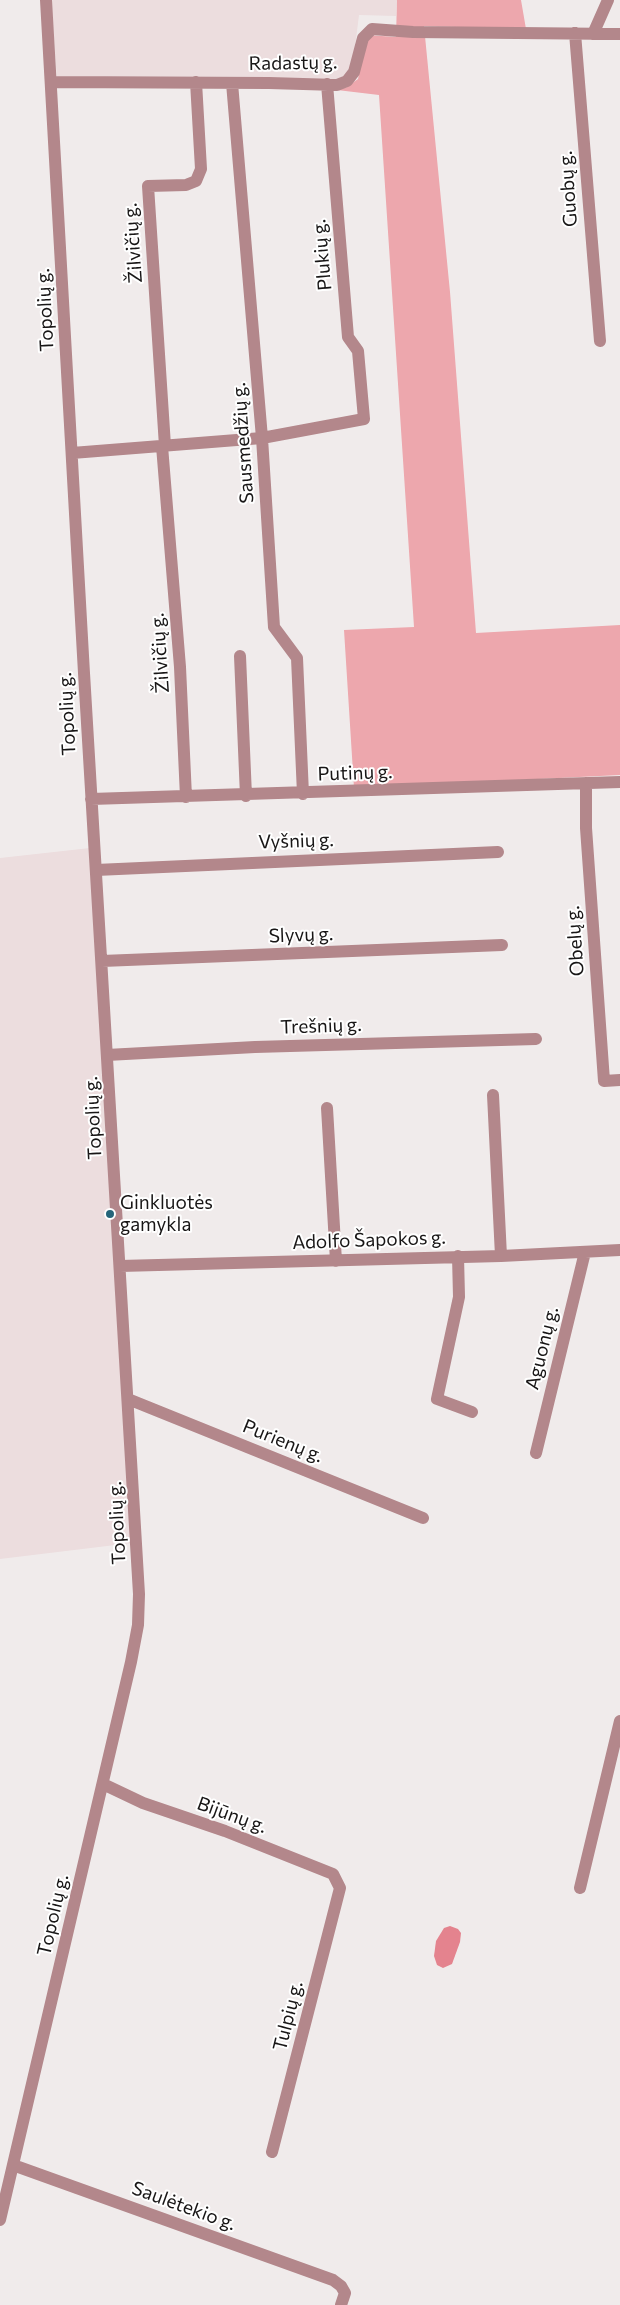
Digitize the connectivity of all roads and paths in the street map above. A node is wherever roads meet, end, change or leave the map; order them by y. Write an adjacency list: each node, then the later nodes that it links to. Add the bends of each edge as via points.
1 (46, 0): 6 (street, Topolių g.)
2 (608, 0): 4 (street)
3 (575, 34): 4 (street, Radastų g.); 9 (street, Radastų g., via 372,29 363,38 354,72 347,81); 10 (street, Guobų g.)
4 (593, 34): 5 (street, Radastų g.)
5 (620, 34)
6 (51, 82): 7 (street, Radastų g.); 13 (street, Topolių g.)
7 (196, 82): 8 (street, Radastų g.); 12 (street, Žilvičių g., via 201,169 196,180 186,185 148,186)
8 (232, 83): 9 (street, Radastų g.); 11 (street, Sausmedžių g.)
9 (327, 84): 11 (street, Plukių g., via 348,337 358,351 364,419)
10 (600, 341)
11 (262, 438): 12 (street); 17 (street, Sausmedžių g., via 274,627 297,658)
12 (164, 446): 13 (street); 19 (street, Žilvičių g.)
13 (72, 453): 20 (street, Topolių g.)
14 (240, 656): 18 (street)
15 (620, 782): 16 (street, Putinų g.)
16 (586, 783): 17 (street, Putinų g.); 27 (street, Obelų g., via 586,828 604,1081)
17 (303, 794): 18 (street, Putinų g.)
18 (246, 796): 19 (street, Putinų g.)
19 (186, 797): 20 (street, Putinų g.)
20 (92, 799): 22 (street, Topolių g.)
21 (498, 852): 22 (street, Vyšnių g.)
22 (96, 870): 24 (street, Topolių g.)
23 (502, 945): 24 (street, Slyvų g.)
24 (102, 961): 26 (street, Topolių g.)
25 (536, 1039): 26 (street, Trešnių g.)
26 (107, 1055): 35 (street, Topolių g.)
27 (620, 1080)
28 (493, 1095): 33 (street)
29 (327, 1108): 34 (street)
30 (620, 1250): 31 (street, Adolfo Šapokos g.)
31 (585, 1252): 33 (street, Adolfo Šapokos g.); 38 (street, Aguonų g.)
32 (458, 1256): 33 (street, Adolfo Šapokos g.); 34 (street, Adolfo Šapokos g.); 37 (street, via 459,1299 437,1398)
33 (501, 1256)
34 (336, 1261): 35 (street, Adolfo Šapokos g.)
35 (120, 1266): 36 (street, Topolių g.)
36 (128, 1399): 39 (street, Purienų g.); 41 (street, Topolių g., via 138,1560 138,1625)
37 (472, 1412)
38 (536, 1453)
39 (423, 1518)
40 (620, 1721): 43 (street)
41 (103, 1784): 42 (street, Bijūnų g., via 143,1803 333,1874); 45 (street, Topolių g.)
42 (340, 1888): 44 (street, Tulpių g.)
43 (580, 1888)
44 (272, 2152)
45 (13, 2165): 46 (street, Topolių g.); 47 (street, Saulėtekio g., via 333,2280 345,2294)
46 (0, 2220)
47 (341, 2305)

